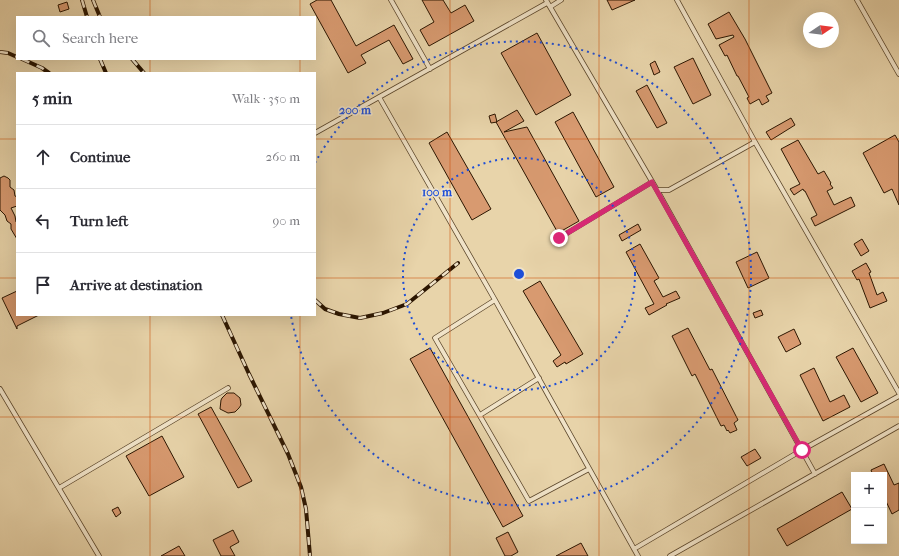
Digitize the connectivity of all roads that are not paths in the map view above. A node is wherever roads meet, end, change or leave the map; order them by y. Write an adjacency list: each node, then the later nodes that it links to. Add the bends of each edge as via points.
1 (391, 0): 6 (lane)
2 (561, 0): 5 (lane)
3 (677, 0): 10 (lane)
4 (857, 0): 7 (lane)
5 (548, 3): 6 (lane); 11 (lane)
6 (430, 69): 8 (lane)
7 (899, 74)
8 (379, 97): 9 (lane); 14 (lane)
9 (316, 131)
10 (755, 142): 12 (lane, via 669,190); 18 (lane)
11 (652, 182): 12 (lane); 13 (lane)
12 (657, 190): 22 (lane)
13 (559, 238)
14 (495, 300): 15 (lane); 20 (lane, via 435,338)
15 (538, 378): 20 (lane); 23 (lane)
16 (228, 388): 25 (lane)
17 (0, 389): 25 (lane)
18 (899, 393)
19 (899, 396): 22 (lane)
20 (480, 415): 23 (lane, via 529,501)
21 (899, 426): 24 (lane)
22 (802, 450): 24 (lane); 26 (lane)
23 (589, 469): 26 (lane)
24 (815, 474): 29 (lane)
25 (59, 488): 27 (lane)
26 (634, 549): 28 (lane)
27 (99, 556)
28 (638, 556)
29 (670, 556)

